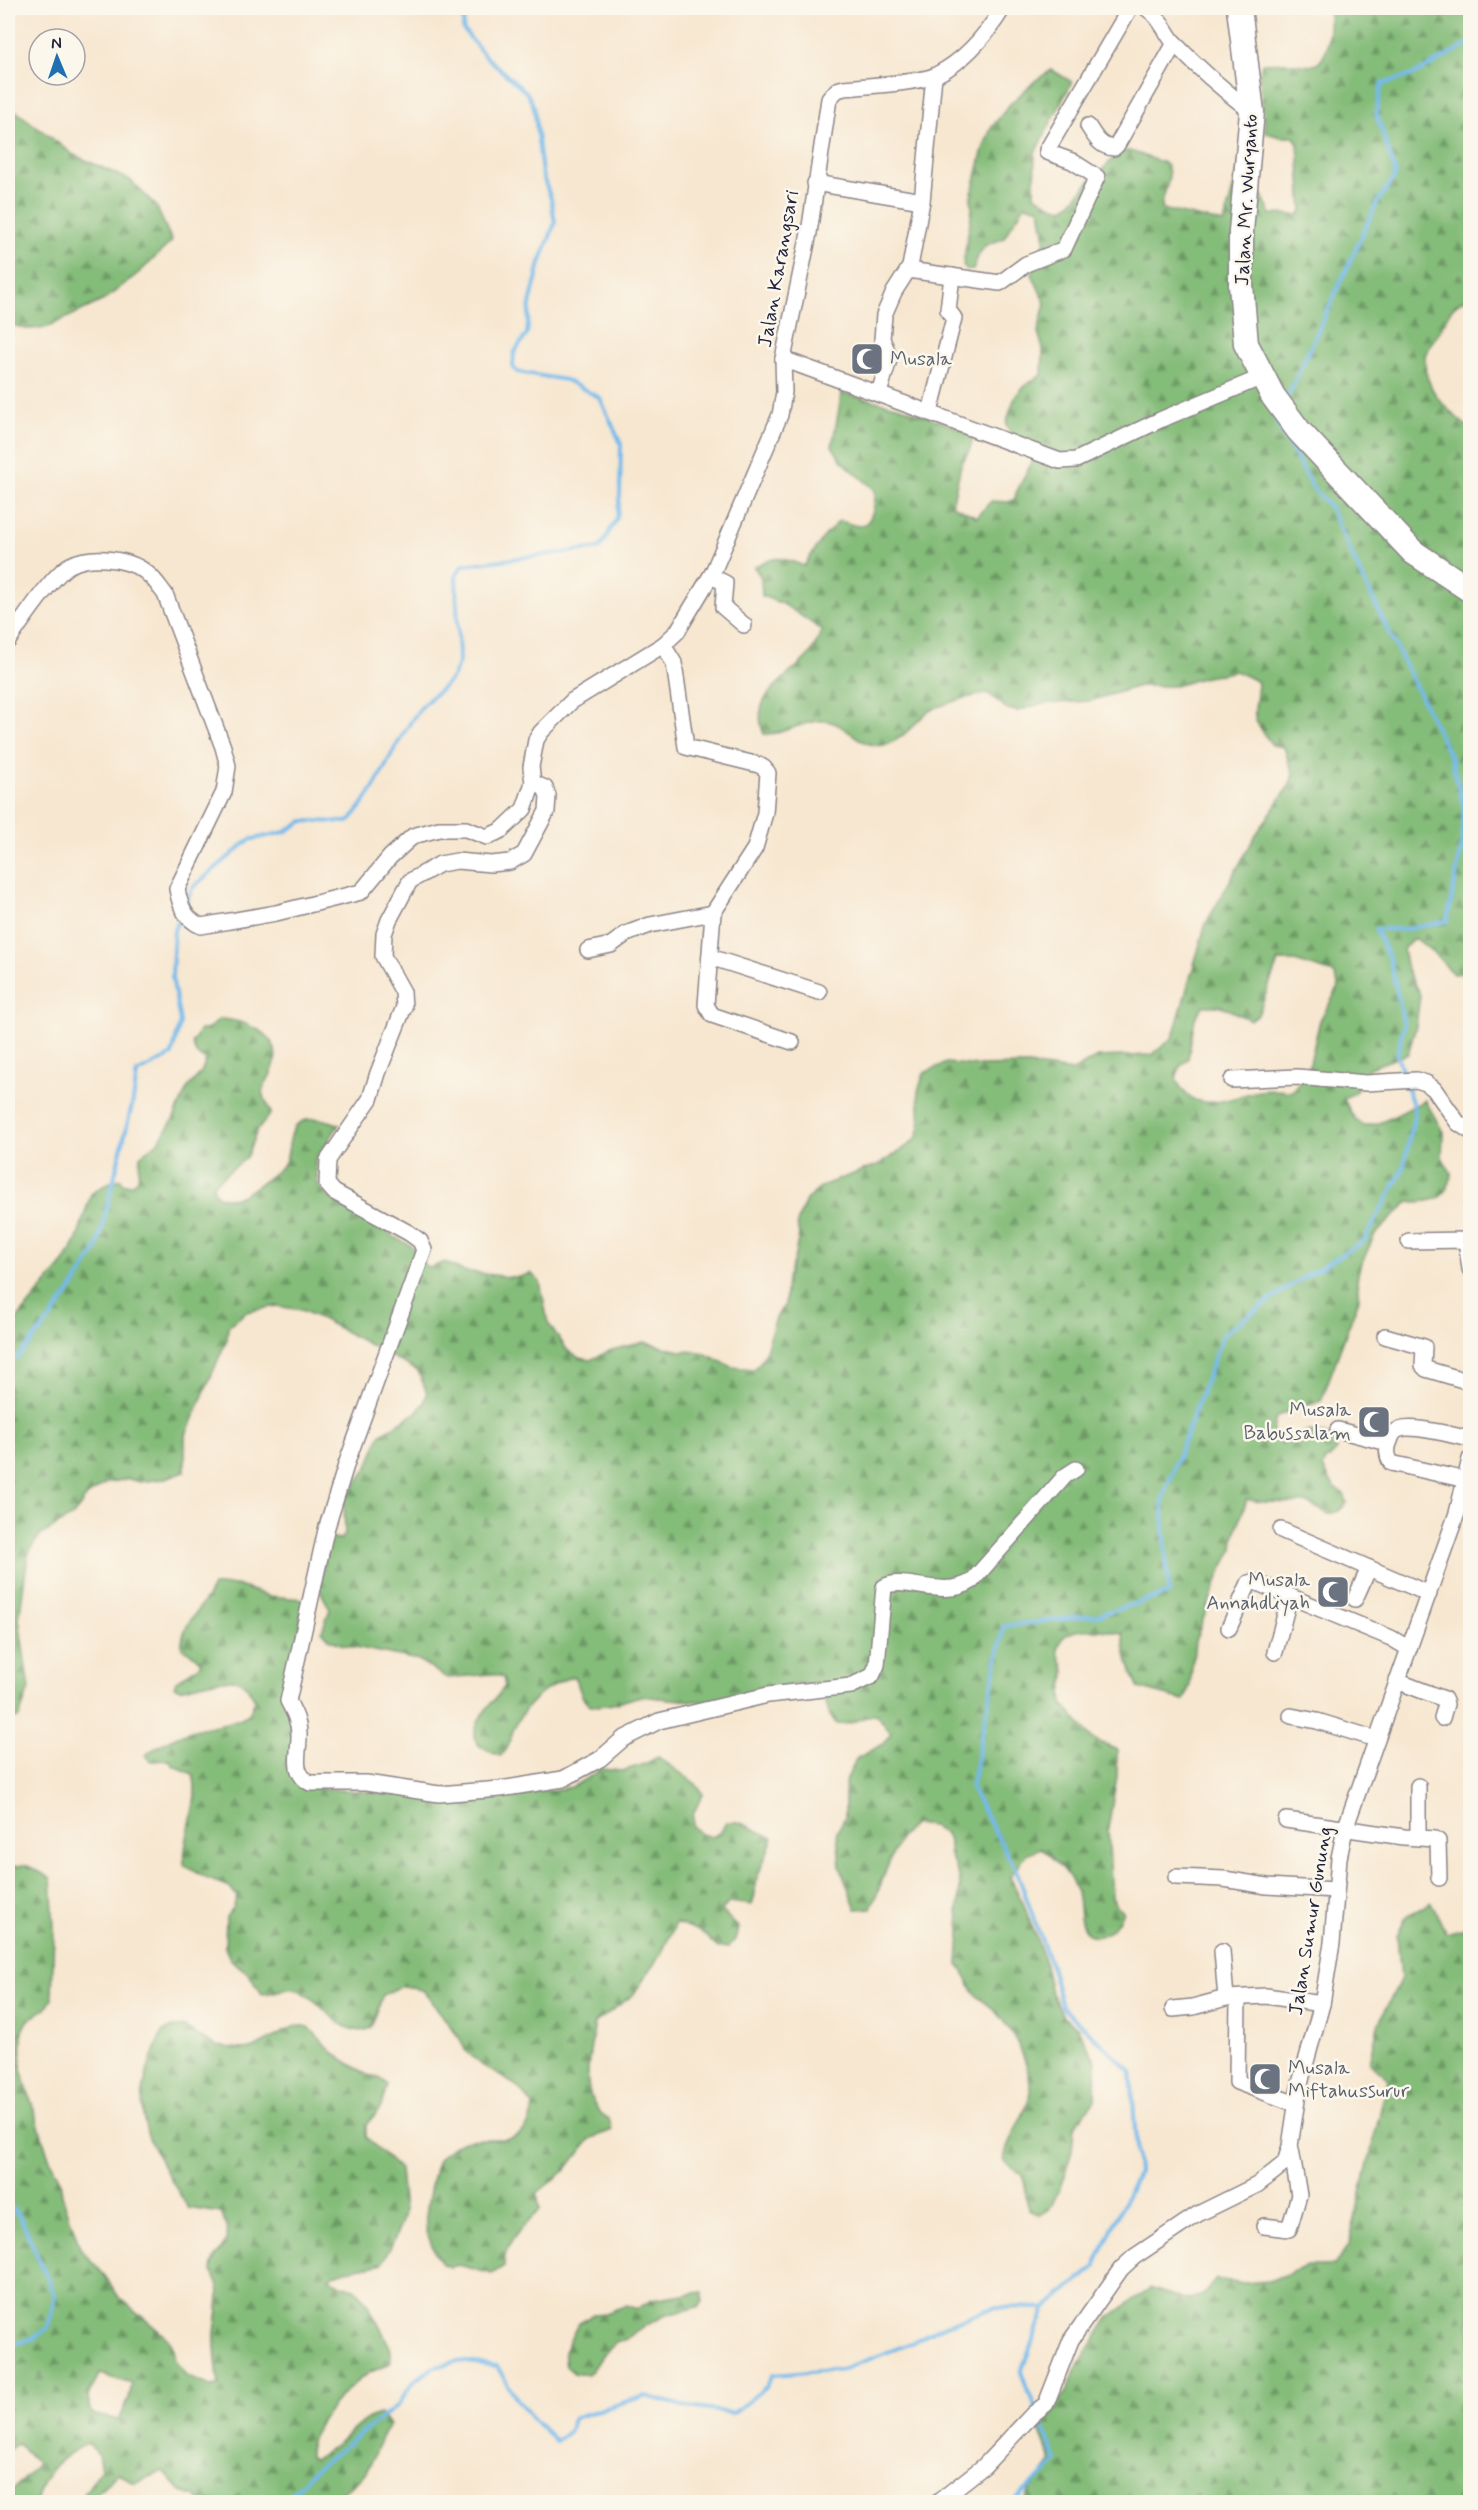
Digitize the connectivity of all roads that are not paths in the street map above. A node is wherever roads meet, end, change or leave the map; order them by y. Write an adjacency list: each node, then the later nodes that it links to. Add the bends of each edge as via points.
1 (1004, 8): 6 (street, Jalan Karangsari, via 964,56)
2 (1130, 8): 12 (street, via 1047,149 1097,177 1064,249 1026,264 1000,283)
3 (1239, 8): 7 (main road, Jalan Mr. Wuryanto)
4 (1152, 9): 5 (street)
5 (1174, 43): 7 (street); 8 (street, via 1117,145 1108,148 1098,142)
6 (934, 76): 9 (street, Jalan Karangsari, via 837,90 829,99); 10 (street)
7 (1252, 112): 14 (main road, Jalan Mr. Wuryanto, via 1241,231 1241,285 1246,344)
8 (1088, 126)
9 (815, 183): 10 (street); 13 (street, Jalan Karangsari, via 809,233)
10 (922, 201): 11 (street)
11 (908, 270): 12 (street); 15 (street, via 884,315 882,339 889,360)
12 (952, 276): 16 (street, via 948,310 954,318)
13 (783, 359): 15 (street, Jalan Karangsari); 17 (street, via 780,415)
14 (1268, 386): 16 (street, Jalan Karangsari, via 1160,420 1067,461); 18 (main road, Jalan Mr. Wuryanto, via 1299,431 1413,552)
15 (879, 393): 16 (street, Jalan Karangsari)
16 (930, 412)
17 (711, 576): 19 (street, via 725,583 723,607); 21 (street, via 677,632)
18 (1470, 590)
19 (744, 625)
20 (8, 641): 22 (street, via 70,566 89,561 119,562 140,568 165,594 228,766 215,815 177,889 190,921 201,926 361,892 413,836 439,829 466,829 487,837 502,830 524,809)
21 (663, 645): 22 (street, via 572,701 541,732 531,767); 23 (street, via 674,663 686,747 759,765 768,773 765,813 755,848)
22 (533, 783): 39 (street, via 545,788 547,811 524,854 510,862 440,864 410,882 389,920 383,956 403,992 404,1007 370,1099 328,1160 327,1184 334,1192 409,1233 424,1250 326,1530 288,1701 298,1721 298,1771 303,1779 310,1783 366,1783 439,1794 563,1779 600,1759 623,1738 659,1721 768,1695 851,1686 872,1676 877,1665 884,1587 895,1584 950,1589 972,1581 1065,1476)
23 (713, 913): 24 (street, via 650,926 626,934 611,945); 25 (street)
24 (588, 950)
25 (710, 957): 26 (street); 27 (street, via 706,1005 712,1015)
26 (819, 992)
27 (792, 1042)
28 (1232, 1080): 29 (street, via 1416,1080 1434,1089 1458,1123)
29 (1470, 1131)
30 (1468, 1239): 31 (street); 32 (street)
31 (1409, 1241)
32 (1470, 1269)
33 (1385, 1336): 34 (street, via 1424,1347 1426,1369)
34 (1470, 1382)
35 (1338, 1430): 37 (street)
36 (1470, 1439): 37 (street, via 1402,1428 1395,1431)
37 (1388, 1443): 40 (street, via 1391,1464)
38 (1470, 1459): 40 (street, Jalan Sumur Gunung)
39 (1076, 1469)
40 (1466, 1480): 41 (street, Jalan Sumur Gunung)
41 (1464, 1517): 44 (street, Jalan Sumur Gunung)
42 (1281, 1530): 43 (street)
43 (1369, 1568): 44 (street); 46 (street)
44 (1429, 1594): 48 (street, Jalan Sumur Gunung)
45 (1290, 1596): 47 (street, via 1249,1583); 48 (street); 49 (street)
46 (1355, 1599)
47 (1229, 1628)
48 (1408, 1648): 50 (street, Jalan Sumur Gunung)
49 (1275, 1652)
50 (1397, 1681): 52 (street, via 1444,1699); 53 (street, Jalan Sumur Gunung)
51 (1291, 1716): 53 (street)
52 (1442, 1718)
53 (1376, 1739): 56 (street, Jalan Sumur Gunung)
54 (1418, 1786): 57 (street)
55 (1286, 1820): 56 (street)
56 (1345, 1829): 57 (street); 60 (street, Jalan Sumur Gunung)
57 (1418, 1837): 59 (street, via 1438,1841)
58 (1176, 1877): 60 (street)
59 (1439, 1878)
60 (1336, 1890): 63 (street, Jalan Sumur Gunung)
61 (1222, 1951): 62 (street)
62 (1232, 1998): 63 (street, via 1266,1996); 64 (street); 65 (street, via 1237,2082)
63 (1322, 2004): 65 (street, Jalan Sumur Gunung)
64 (1173, 2009)
65 (1296, 2104): 66 (street, Jalan Sumur Gunung)
66 (1290, 2146): 67 (street, via 1299,2195 1289,2229); 68 (street, Jalan Sumur Gunung, via 1285,2163 1257,2185 1198,2214 1121,2269 1071,2340 1046,2404 984,2466)
67 (1264, 2226)
68 (938, 2502)

